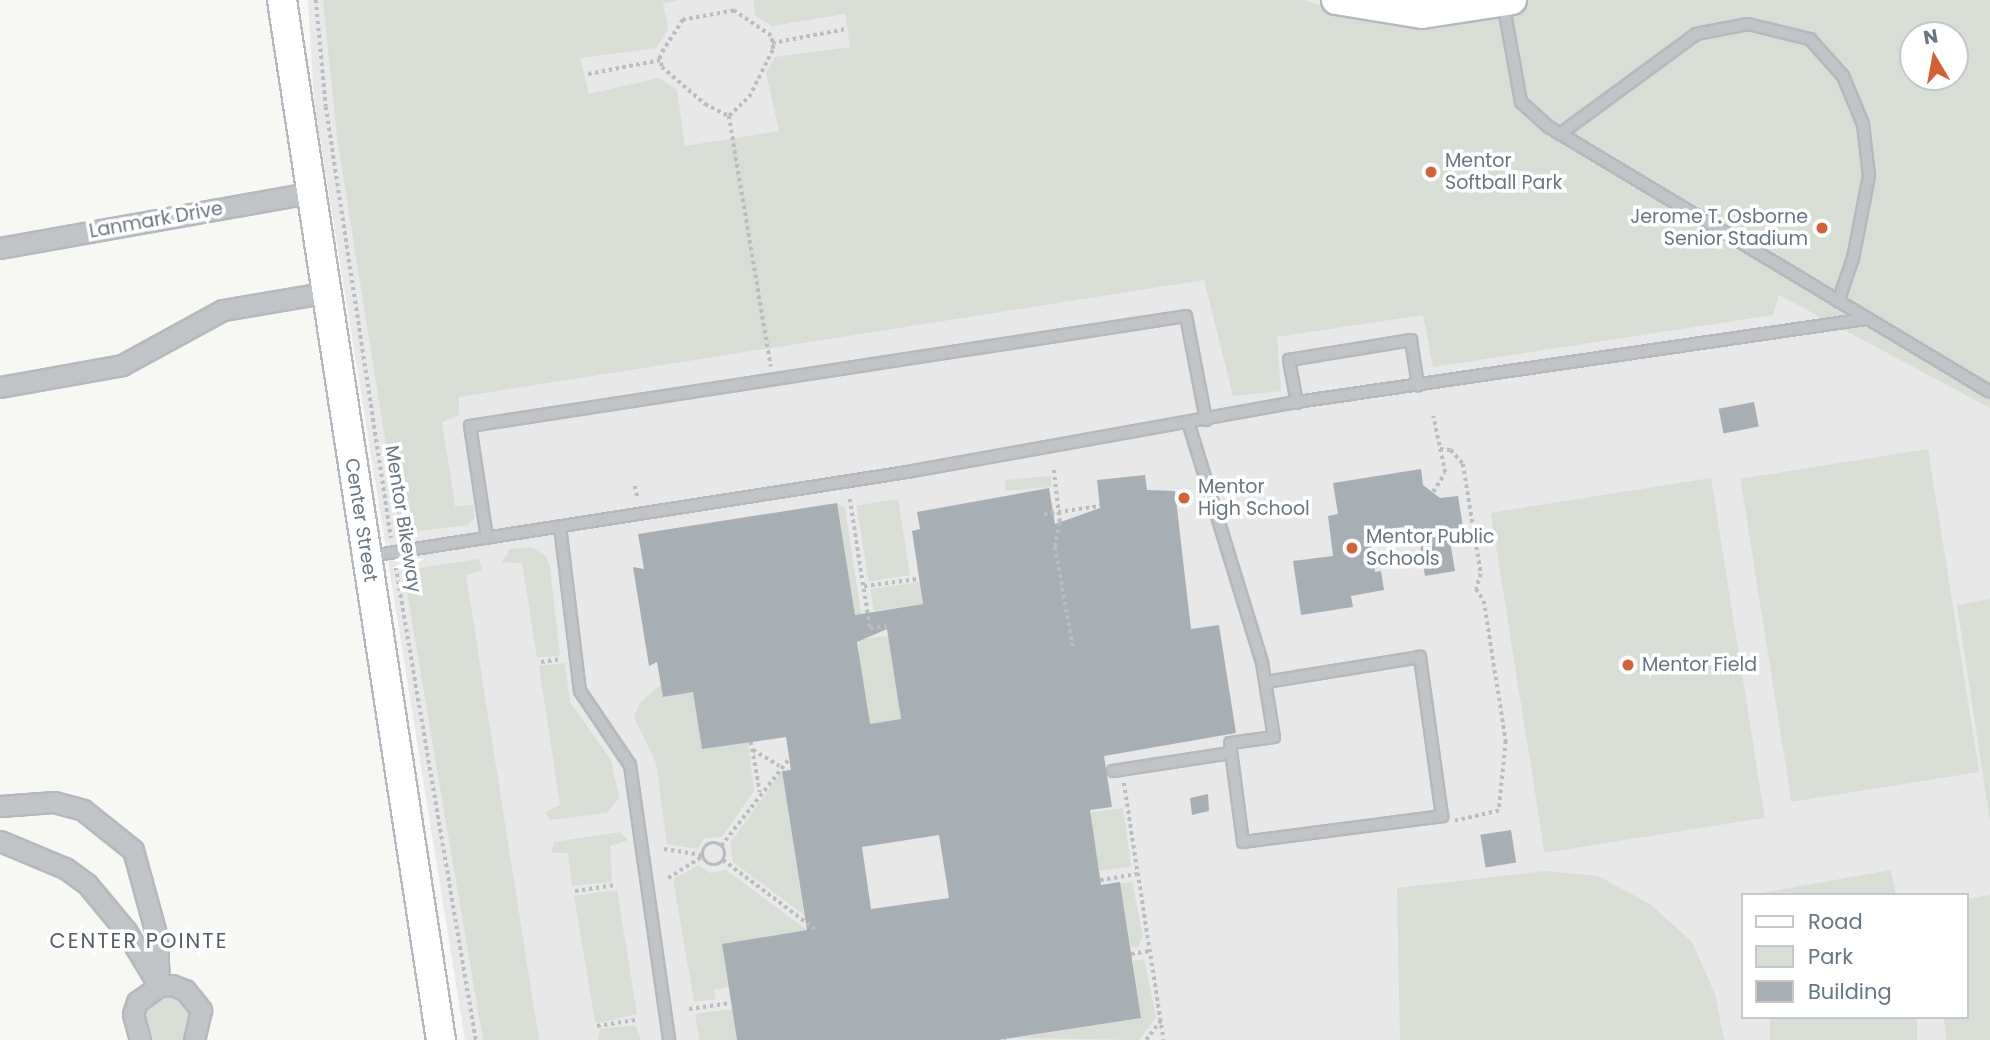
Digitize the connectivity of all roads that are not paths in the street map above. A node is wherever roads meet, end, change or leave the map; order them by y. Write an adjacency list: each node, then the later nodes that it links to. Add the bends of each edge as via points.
1 (282, 0): 5 (main road, Center Street)
2 (1336, 0): 3 (main road, via 1422,14)
3 (1507, 1): 4 (lane, via 1521,102)
4 (1560, 134): 8 (lane); 8 (lane, via 1696,34 1748,24 1810,39 1843,76 1863,124 1869,176)
5 (313, 192): 6 (street, Lanmark Drive); 7 (main road, Center Street)
6 (0, 248)
7 (329, 292): 11 (street, via 223,310 122,365); 18 (main road, Center Street)
8 (1838, 302): 9 (lane)
9 (1866, 319): 10 (lane); 12 (lane)
10 (1418, 384): 13 (lane); 13 (lane, via 1411,340 1289,360)
11 (0, 387)
12 (1990, 392)
13 (1297, 402): 14 (lane)
14 (1206, 420): 15 (lane); 17 (lane, via 1186,316 470,426)
15 (1189, 425): 16 (lane); 19 (lane)
16 (560, 526): 17 (lane); 28 (lane, via 580,691 630,765)
17 (487, 538): 18 (lane)
18 (366, 557): 27 (main road, Center Street)
19 (1266, 682): 20 (lane, via 1273,737 1230,743); 20 (lane, via 1420,657 1442,816 1243,842)
20 (1231, 753): 21 (lane)
21 (1117, 771)
22 (0, 806): 24 (street, via 54,802 83,810 133,850 157,937)
23 (0, 841): 24 (street, via 65,868 87,884 120,923)
24 (159, 986): 25 (street, via 146,992 133,1014); 26 (street, via 185,989 195,998 202,1024)
25 (140, 1040)
26 (194, 1040)
27 (441, 1040)
28 (669, 1040)

